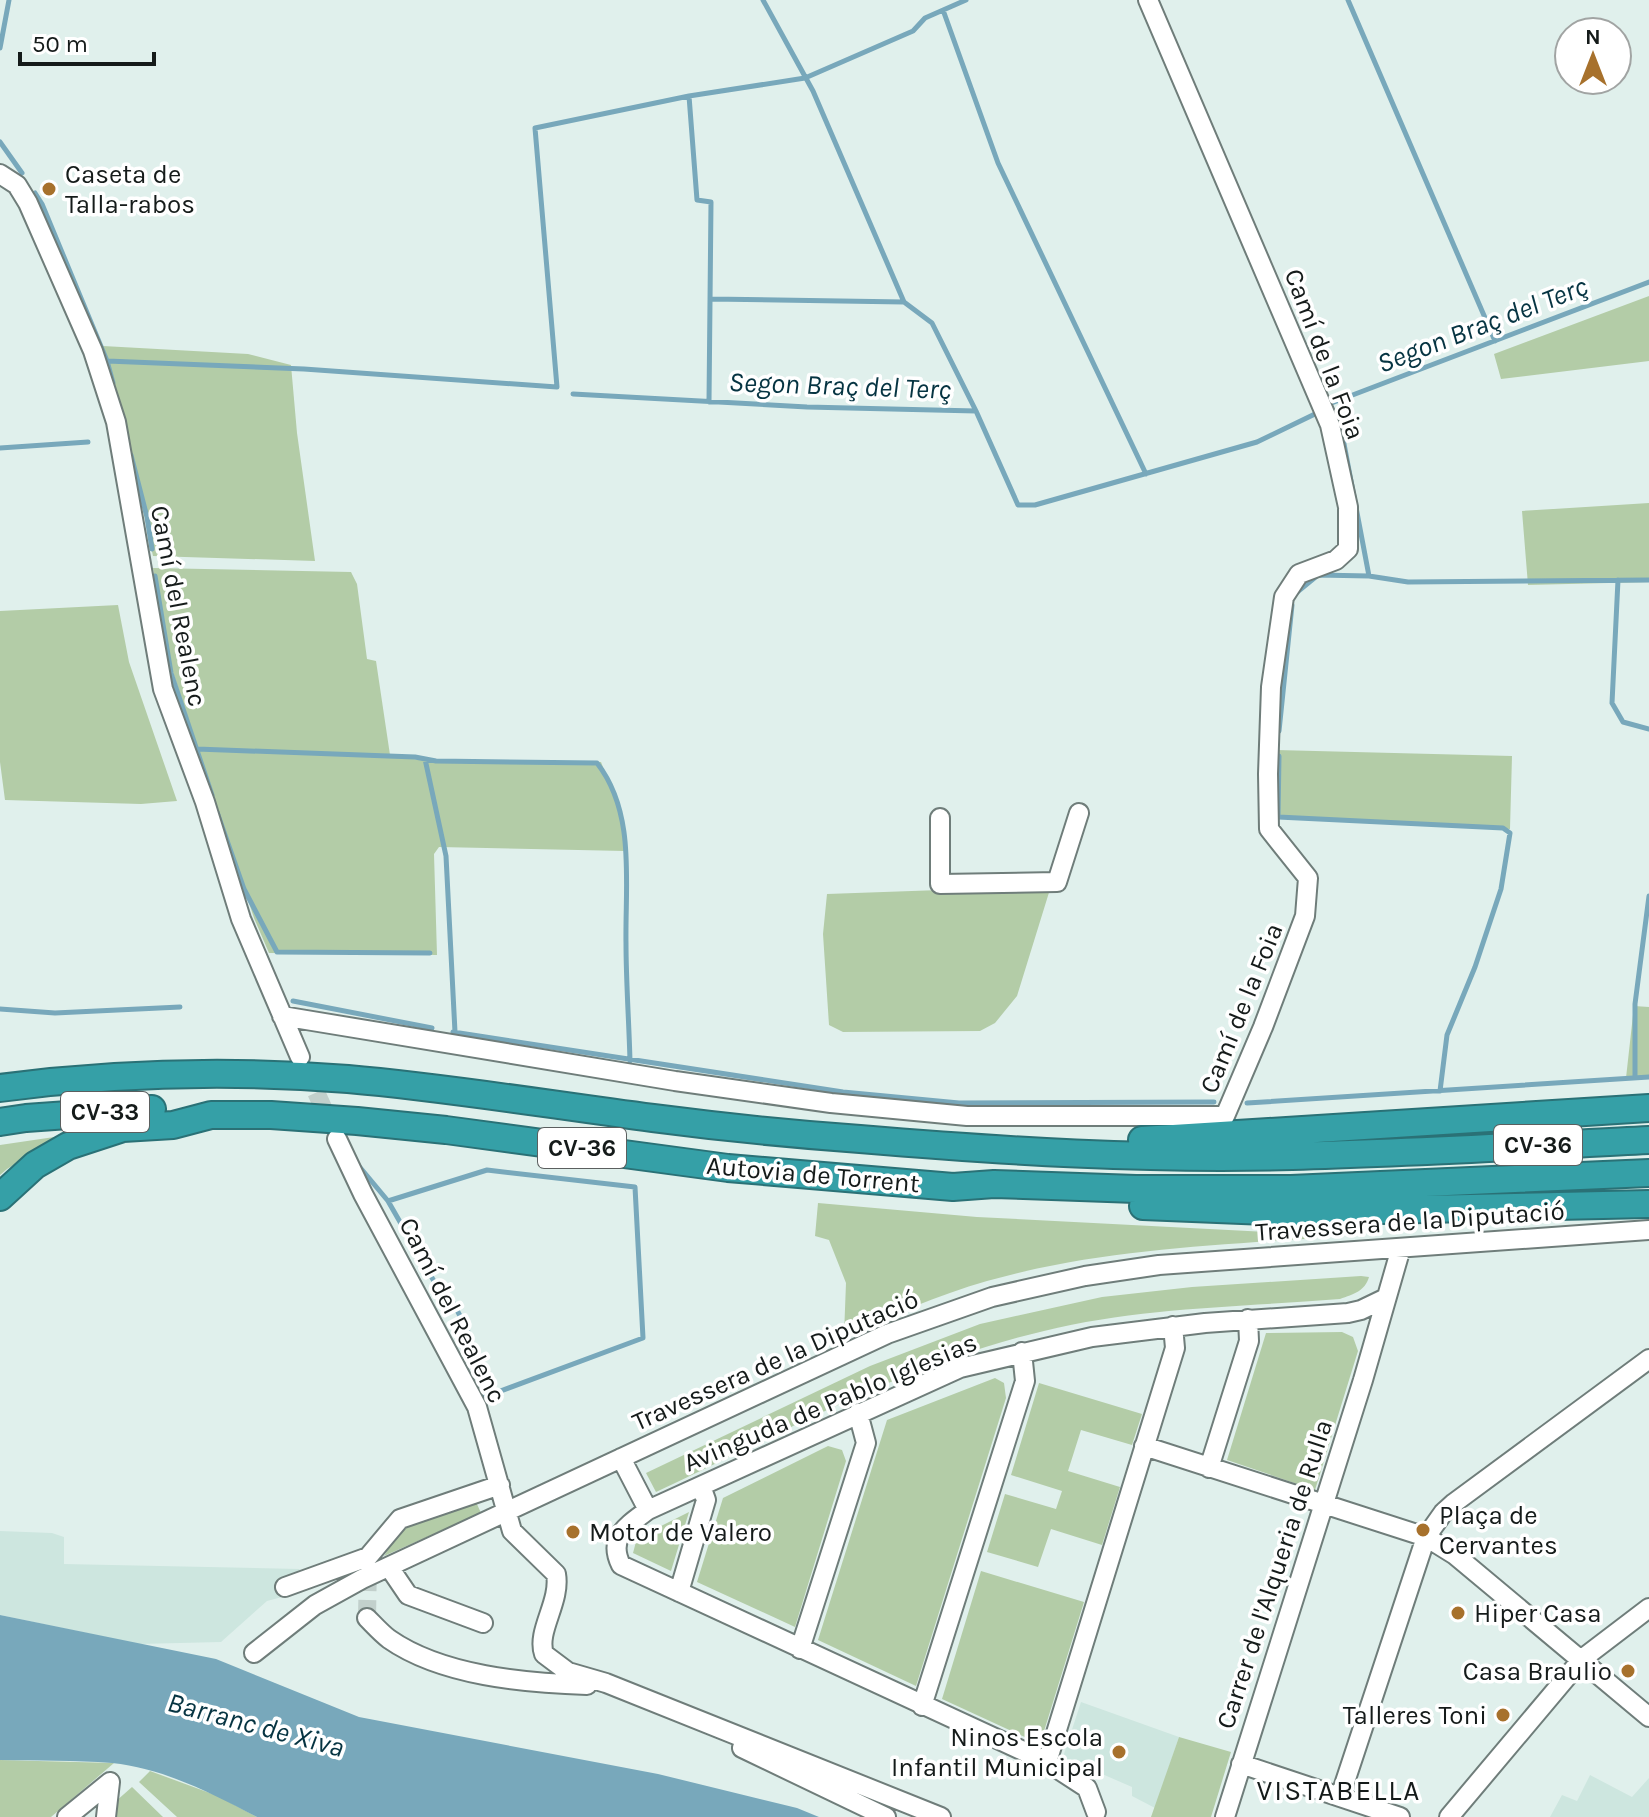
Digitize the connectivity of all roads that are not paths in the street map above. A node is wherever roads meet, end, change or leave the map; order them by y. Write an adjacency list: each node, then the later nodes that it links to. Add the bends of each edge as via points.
1 (1148, 0): 5 (street, Camí de la Foia, via 1330,425 1348,507 1348,549 1336,560 1299,574 1284,597 1271,687 1269,829 1308,878 1305,916 1225,1116 967,1116 831,1103)
2 (0, 174): 5 (street, Camí del Realenc, via 17,185 28,203 93,351 116,422 163,689 241,919)
3 (1079, 813): 4 (street, via 1057,882 940,884)
4 (940, 818)
5 (282, 1016): 6 (street, Camí del Realenc)
6 (300, 1057)
7 (0, 1088): 13 (highway, Autovia de Torrent / CV-36, via 125,1076 347,1079 657,1119)
8 (1649, 1108): 13 (highway)
9 (211, 1115): 10 (highway, CV-33, via 150,1108); 15 (highway, Autovia de Torrent / CV-36, via 357,1121 728,1168); 16 (highway, Autovia de Torrent / CV-36, via 173,1125 123,1128 68,1146 35,1165)
10 (0, 1122)
11 (337, 1139): 31 (street, Camí del Realenc, via 477,1407)
12 (1649, 1140): 13 (highway, Autovia de Torrent / CV-36, via 1289,1156)
13 (972, 1148)
14 (1649, 1173): 15 (highway, Autovia de Torrent / CV-36, via 1291,1189)
15 (953, 1187): 17 (highway, via 995,1199 1292,1212)
16 (0, 1197)
17 (1649, 1204)
18 (1649, 1230): 19 (street, Travessera de la Diputació)
19 (1401, 1248): 20 (street, Carrer de l'Alqueria de Rulla); 29 (street, Travessera de la Diputació, via 1159,1265 992,1297 887,1334)
20 (1386, 1298): 21 (street, Avinguda de Pablo Iglesias); 24 (street, Carrer de l'Alqueria de Rulla)
21 (1348, 1313): 22 (street, Avinguda de Pablo Iglesias); 24 (street, via 1363,1322)
22 (1248, 1319): 23 (street, Avinguda de Pablo Iglesias); 30 (street, via 1249,1341)
23 (1173, 1326): 25 (street, Avinguda de Pablo Iglesias); 28 (street, via 1175,1348)
24 (1373, 1346): 33 (street, Carrer de l'Alqueria de Rulla)
25 (1022, 1352): 27 (street, Avinguda de Pablo Iglesias, via 960,1368); 47 (street, via 1025,1381)
26 (1649, 1359): 36 (street, via 1563,1429 1454,1503)
27 (858, 1413): 32 (street, Avinguda de Pablo Iglesias); 43 (street, via 866,1443)
28 (1144, 1446): 30 (street); 50 (street)
29 (621, 1458): 34 (street); 35 (street, Travessera de la Diputació)
30 (1209, 1468): 33 (street)
31 (500, 1485): 35 (street, Camí del Realenc); 38 (street, via 400,1519 368,1557)
32 (701, 1486): 34 (street, Avinguda de Pablo Iglesias); 39 (street, via 706,1500)
33 (1324, 1504): 36 (street); 51 (street, Carrer de l'Alqueria de Rulla)
34 (648, 1510): 39 (street, Avinguda de Pablo Iglesias, via 625,1528 615,1552 621,1565)
35 (508, 1512): 37 (street, Travessera de la Diputació); 46 (street, Camí del Realenc, via 516,1537 556,1574 557,1597 542,1644 544,1654 568,1672)
36 (1426, 1537): 45 (street); 52 (street)
37 (389, 1567): 42 (street, via 408,1595); 44 (street, Travessera de la Diputació, via 315,1605)
38 (285, 1587)
39 (679, 1592): 43 (street)
40 (1649, 1608): 45 (street)
41 (367, 1618): 46 (street, via 389,1639 439,1664 537,1682)
42 (483, 1623)
43 (800, 1649): 47 (street)
44 (254, 1653)
45 (1582, 1659): 48 (street); 60 (street)
46 (606, 1683): 49 (street)
47 (922, 1706): 50 (street)
48 (1649, 1717)
49 (715, 1726): 56 (street, via 734,1744); 57 (street)
50 (1047, 1762): 53 (street, via 1087,1788)
51 (1241, 1764): 52 (street); 58 (street, Carrer de l'Alqueria de Rulla)
52 (1340, 1797): 59 (street)
53 (1098, 1815)
54 (67, 1817): 55 (street, via 110,1782)
55 (106, 1817)
56 (886, 1817)
57 (941, 1817)
58 (1225, 1817)
59 (1400, 1817)
60 (1449, 1817)

